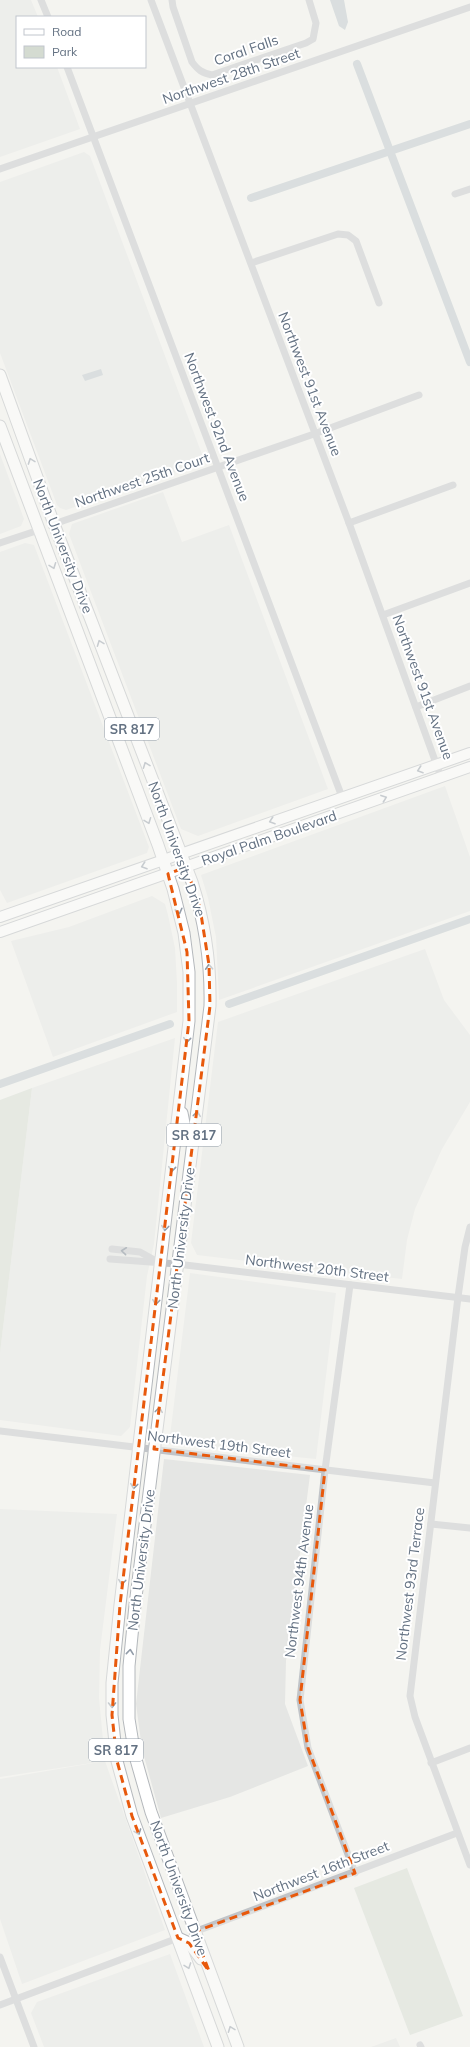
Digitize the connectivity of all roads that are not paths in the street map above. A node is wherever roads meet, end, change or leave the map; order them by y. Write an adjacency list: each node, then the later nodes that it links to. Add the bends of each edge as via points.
1 (41, 0): 6 (street)
2 (151, 0): 8 (street, Northwest 91st Avenue)
3 (172, 0): 4 (street, Coral Falls, via 172,7 192,62 204,74 212,75 313,39 316,23)
4 (309, 0)
5 (470, 7): 8 (street, Northwest 28th Street)
6 (48, 16)
7 (67, 68): 9 (street, Northwest 92nd Avenue)
8 (190, 105): 9 (street, Northwest 28th Street); 13 (street, Northwest 91st Avenue)
9 (94, 138): 10 (street, Northwest 28th Street); 19 (street, Northwest 92nd Avenue)
10 (0, 169)
11 (470, 189): 12 (street)
12 (454, 194)
13 (251, 263): 14 (street, via 338,234 348,234 356,241); 18 (street, Northwest 91st Avenue)
14 (379, 304)
15 (0, 375): 23 (main road, North University Drive / SR 817, one-way to 15)
16 (419, 394): 18 (street, Northwest 25th Court)
17 (0, 426): 21 (main road, North University Drive / SR 817)
18 (314, 434): 19 (street, Northwest 25th Court); 22 (street, Northwest 91st Avenue)
19 (219, 468): 23 (street, Northwest 25th Court); 35 (street, Northwest 92nd Avenue)
20 (454, 485): 22 (street)
21 (23, 487): 23 (main road, via 41,517 46,522); 24 (main road, North University Drive / SR 817)
22 (349, 523): 28 (street, Northwest 91st Avenue)
23 (54, 524): 26 (main road, North University Drive / SR 817)
24 (39, 530): 25 (street); 26 (main road, via 50,533); 37 (main road, North University Drive / SR 817, one-way to 37)
25 (0, 543)
26 (68, 561): 36 (main road, North University Drive / SR 817, one-way to 26)
27 (470, 583): 28 (street)
28 (383, 615): 30 (street, Northwest 91st Avenue)
29 (470, 686): 30 (street)
30 (416, 707): 32 (street, Northwest 91st Avenue)
31 (470, 753): 32 (main road, Royal Palm Boulevard)
32 (436, 764): 34 (street, Northwest 91st Avenue); 35 (main road, Royal Palm Boulevard, one-way to 35)
33 (470, 767): 34 (main road, Royal Palm Boulevard)
34 (441, 777): 38 (main road, Royal Palm Boulevard, one-way to 34)
35 (342, 797): 36 (main road, Royal Palm Boulevard, one-way to 36)
36 (180, 853): 37 (main road, Royal Palm Boulevard); 38 (main road, North University Drive / SR 817)
37 (163, 859): 39 (main road, North University Drive / SR 817); 40 (main road, Royal Palm Boulevard, one-way to 40)
38 (186, 867): 39 (main road, Royal Palm Boulevard); 45 (main road, North University Drive / SR 817, one-way to 38, via 210,992 204,926)
39 (168, 874): 42 (main road, Royal Palm Boulevard); 44 (main road, North University Drive / SR 817, one-way to 44, via 183,926 189,972 189,1021)
40 (39, 903): 41 (main road, Royal Palm Boulevard); 42 (main road)
41 (0, 916)
42 (18, 926): 43 (main road, Royal Palm Boulevard)
43 (0, 932)
44 (180, 1102): 45 (main road, via 185,1128); 49 (main road, North University Drive / SR 817, one-way to 49)
45 (194, 1139): 50 (main road, North University Drive / SR 817)
46 (470, 1227): 52 (street, Northwest 93rd Terrace)
47 (112, 1249): 49 (street, Northwest 20th Street, one-way to 47, via 140,1252)
48 (110, 1259): 49 (street, Northwest 20th Street)
49 (161, 1264): 50 (street, Northwest 20th Street); 55 (main road, North University Drive / SR 817, one-way to 55)
50 (177, 1264): 51 (street, Northwest 20th Street); 56 (main road, North University Drive / SR 817, one-way to 50)
51 (350, 1285): 52 (street, Northwest 20th Street); 57 (street, Northwest 94th Avenue)
52 (458, 1297): 53 (street, Northwest 20th Street); 58 (street, Northwest 93rd Terrace)
53 (470, 1299)
54 (0, 1430): 55 (street, Northwest 19th Street)
55 (138, 1447): 56 (street, Northwest 19th Street); 61 (main road, North University Drive / SR 817, one-way to 61)
56 (154, 1449): 57 (street, Northwest 19th Street); 63 (main road, North University Drive / SR 817, one-way to 56, via 129,1666)
57 (325, 1470): 58 (street, Northwest 19th Street); 69 (street, Northwest 94th Avenue, via 300,1700 308,1748)
58 (435, 1483): 59 (street, Northwest 93rd Terrace)
59 (431, 1524): 60 (street); 66 (street, Northwest 93rd Terrace, via 410,1696 414,1717)
60 (470, 1528)
61 (116, 1639): 62 (main road, North University Drive / SR 817); 63 (main road, via 120,1672)
62 (112, 1683): 64 (main road, via 120,1691); 70 (main road, North University Drive / SR 817, one-way to 70, via 112,1715 117,1761 132,1816)
63 (129, 1685): 64 (main road, North University Drive / SR 817)
64 (129, 1719): 71 (main road, North University Drive / SR 817, via 135,1756 151,1812)
65 (470, 1748): 66 (street)
66 (431, 1763): 67 (street, Northwest 93rd Terrace)
67 (457, 1833): 68 (street, Northwest 93rd Terrace); 69 (street, Northwest 16th Street)
68 (470, 1865)
69 (355, 1873): 71 (street, Northwest 16th Street)
70 (160, 1890): 71 (main road, via 181,1926); 72 (main road, North University Drive / SR 817)
71 (194, 1932): 74 (main road, North University Drive / SR 817)
72 (178, 1938): 74 (main road, via 189,1943); 75 (street); 78 (main road, North University Drive / SR 817, one-way to 78)
73 (0, 1957): 75 (street)
74 (209, 1971): 79 (main road, North University Drive / SR 817, one-way to 74)
75 (16, 1999): 76 (street); 77 (street)
76 (0, 2005)
77 (34, 2047)
78 (218, 2047)
79 (238, 2047)

